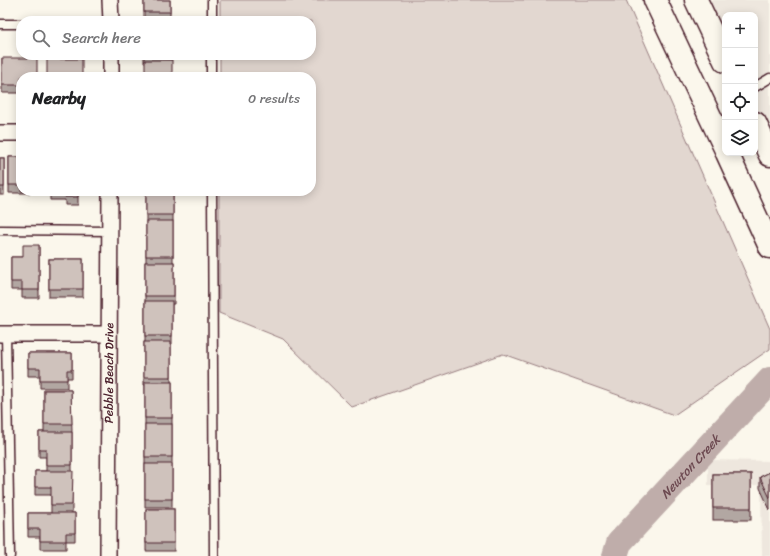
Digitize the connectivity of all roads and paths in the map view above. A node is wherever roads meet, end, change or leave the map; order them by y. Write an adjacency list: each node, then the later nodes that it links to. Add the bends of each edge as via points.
1 (110, 0): 5 (street)
2 (212, 0): 6 (lane)
3 (655, 0): 16 (main road)
4 (696, 0): 9 (main road)
5 (111, 16)
6 (212, 16)
7 (0, 24): 8 (lane)
8 (16, 24)
9 (722, 55)
10 (111, 60): 12 (street)
11 (211, 60): 13 (lane)
12 (111, 72)
13 (211, 72)
14 (770, 78): 15 (lane)
15 (758, 85)
16 (716, 106): 19 (main road)
17 (0, 133): 18 (street)
18 (16, 133)
19 (722, 134)
20 (728, 156): 25 (main road)
21 (110, 196): 24 (street, Pebble Beach Drive)
22 (212, 196): 30 (lane)
23 (0, 230): 24 (lane)
24 (110, 231): 27 (street, Pebble Beach Drive)
25 (770, 247)
26 (3, 334): 27 (street); 28 (lane)
27 (109, 334): 29 (street, Pebble Beach Drive)
28 (10, 556)
29 (108, 556)
30 (214, 556)

